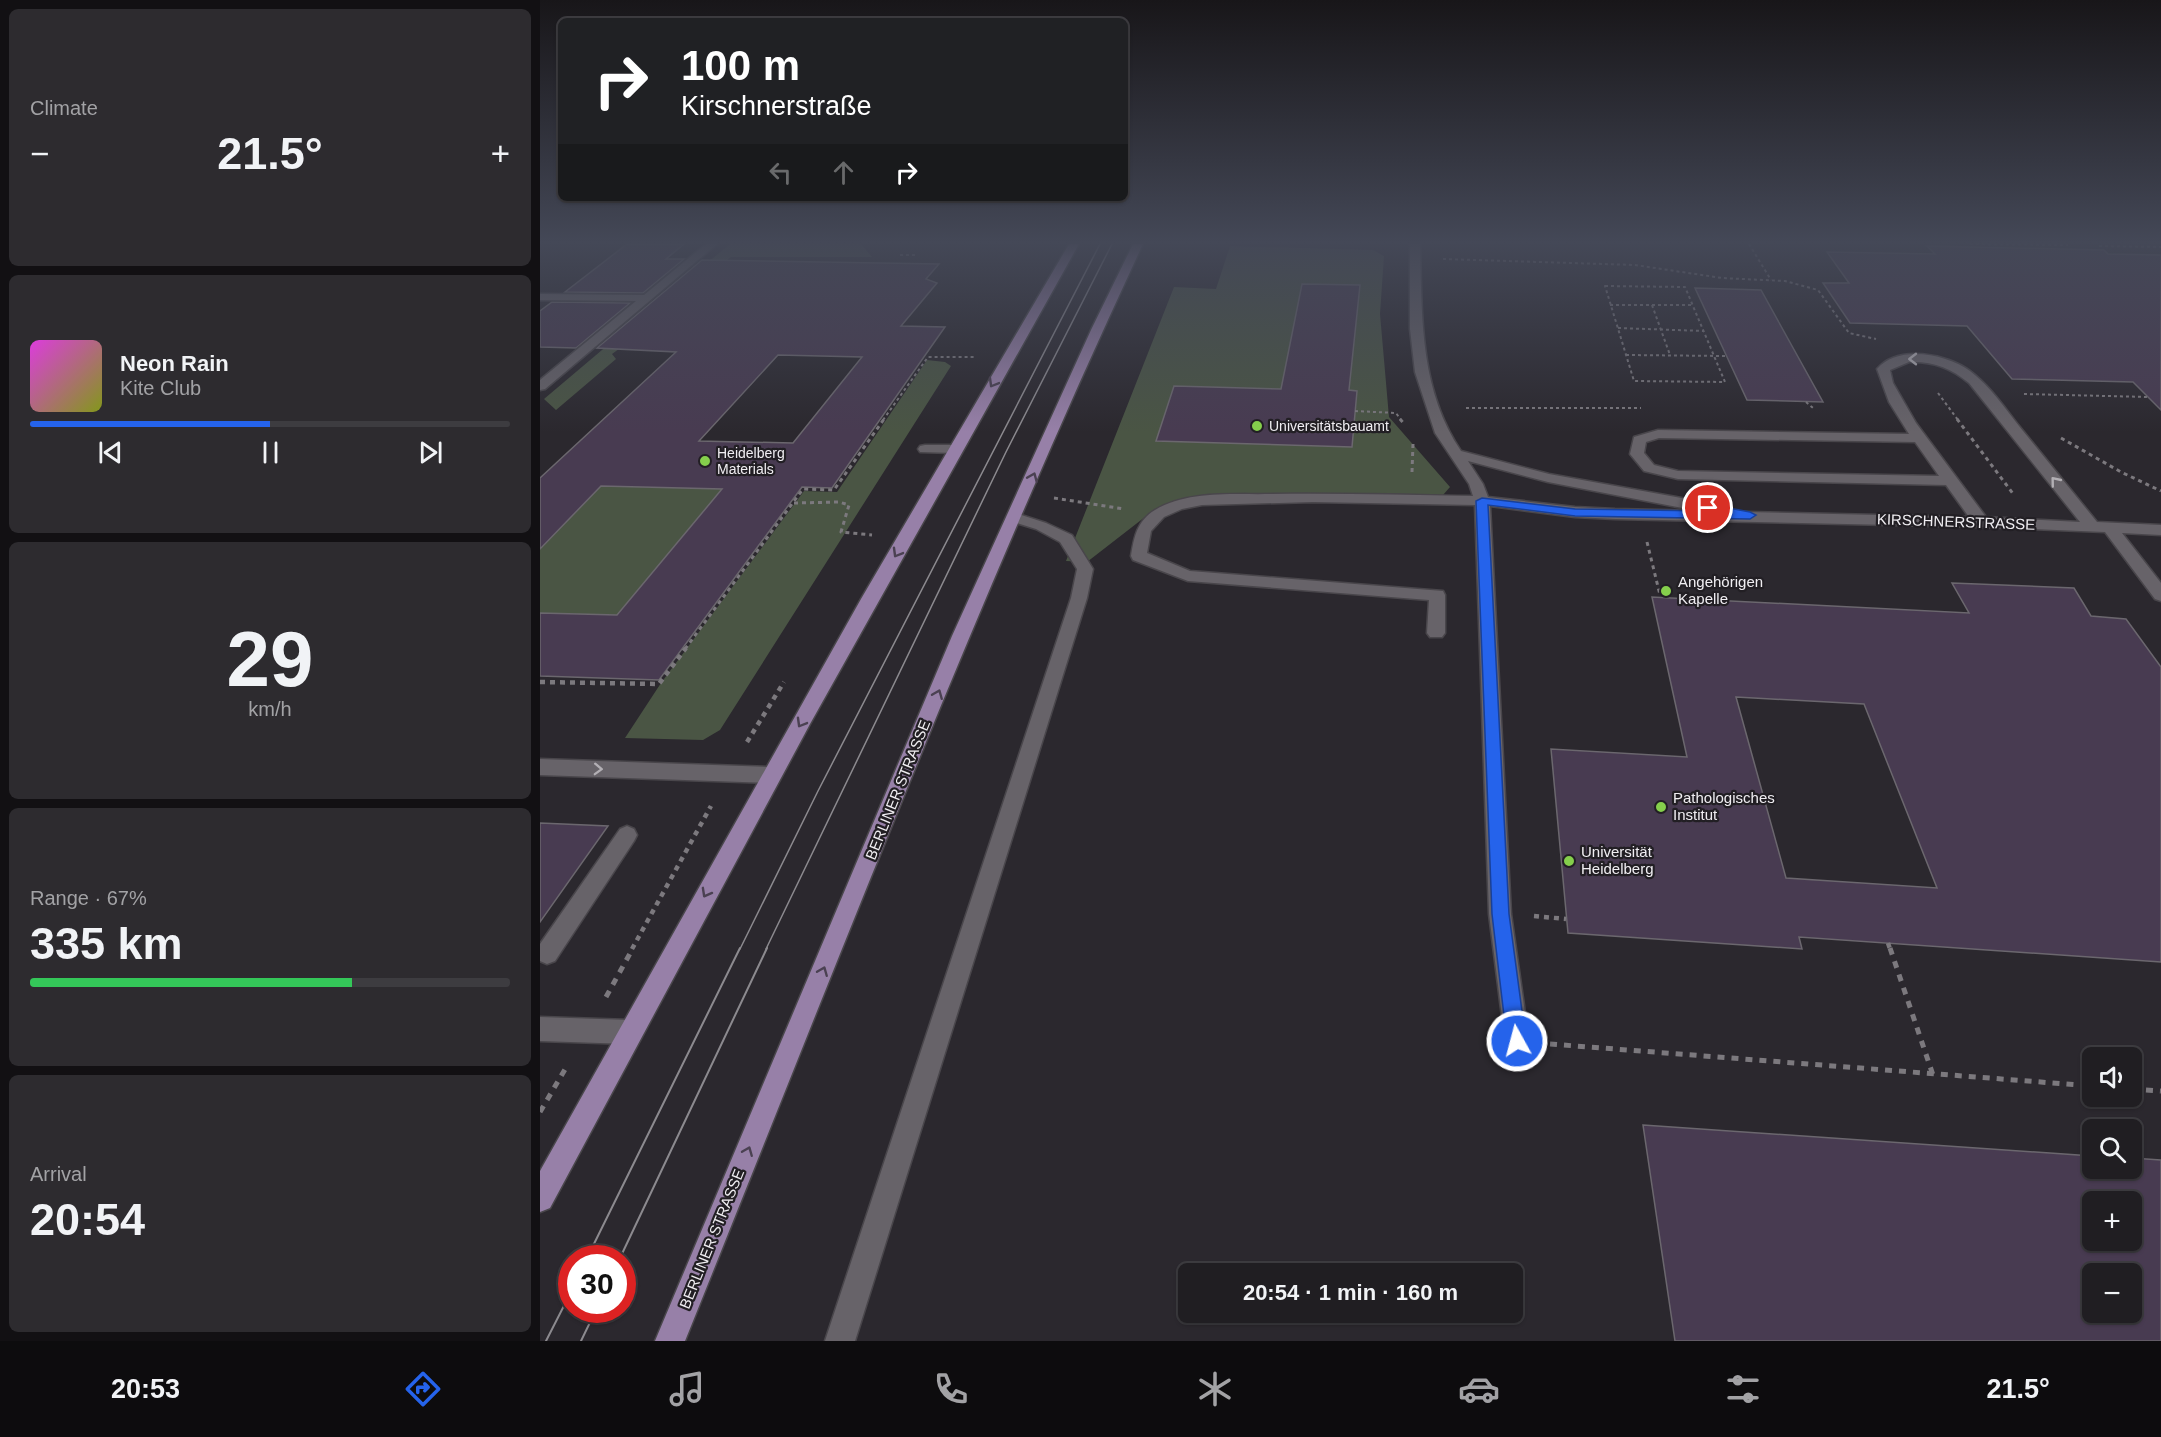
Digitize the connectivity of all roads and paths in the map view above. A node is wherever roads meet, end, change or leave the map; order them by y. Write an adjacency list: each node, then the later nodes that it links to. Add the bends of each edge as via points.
1 (1694, 306): 11 (path)
2 (636, 307): 18 (street)
3 (1038, 307): 27 (main road, one-way to 27)
4 (1108, 307): 38 (main road, BERLINER STRASSE, one-way to 4)
5 (1416, 307): 28 (street, via 1421,372 1442,433)
6 (1610, 307): 9 (path)
7 (1653, 307): 10 (path)
8 (1829, 307): 17 (path, via 1849,333 1889,342)
9 (1617, 328): 10 (path); 12 (path)
10 (1660, 330): 11 (path); 13 (path)
11 (1704, 330): 14 (path)
12 (1626, 355): 13 (path); 14 (path, via 1634,381 1725,382)
13 (1670, 355): 14 (path)
14 (1714, 356): 15 (path)
15 (1725, 356)
16 (981, 357): 35 (path, via 928,357 834,490 803,489)
17 (1913, 359): 19 (street, via 1928,359 1957,368); 25 (street, via 1899,359 1883,369); 40 (path)
18 (540, 386)
19 (1984, 393): 20 (path); 41 (street, one-way to 19)
20 (2148, 397)
21 (1355, 411): 22 (path, via 1396,413)
22 (1408, 428)
23 (1414, 435): 33 (path)
24 (2055, 435): 32 (path)
25 (1921, 438): 30 (street); 30 (street, via 1658,434 1639,440 1637,454 1649,468 1678,475)
26 (926, 449): 27 (street)
27 (955, 449): 51 (main road, one-way to 51)
28 (1457, 454): 29 (street, KIRSCHNERSTRASSE); 34 (street)
29 (1504, 466): 31 (street, KIRSCHNERSTRASSE); 37 (street, via 1546,466 1631,482)
30 (1952, 481): 39 (street)
31 (1608, 489): 36 (street); 37 (street, KIRSCHNERSTRASSE)
32 (2161, 491)
33 (1410, 500): 34 (street, KIRSCHNERSTRASSE); 48 (street, KIRSCHNERSTRASSE, via 1202,500 1159,514 1143,530 1139,556 1188,576 1437,595)
34 (1482, 501): 36 (street, KIRSCHNERSTRASSE); 57 (street, via 1500,914)
35 (793, 503): 44 (path, via 849,505 841,532); 49 (path, via 659,684)
36 (1609, 514): 37 (street, KIRSCHNERSTRASSE)
37 (1750, 515): 39 (street, KIRSCHNERSTRASSE)
38 (1015, 518): 63 (main road, BERLINER STRASSE, one-way to 38, via 957,647); 64 (street, via 1066,539 1085,569 1079,598)
39 (1981, 522): 40 (street, KIRSCHNERSTRASSE)
40 (2037, 524): 41 (street, KIRSCHNERSTRASSE)
41 (2092, 526): 42 (street, KIRSCHNERSTRASSE)
42 (2109, 527): 43 (street, KIRSCHNERSTRASSE); 47 (street)
43 (2161, 530)
44 (873, 535)
45 (1645, 535): 46 (path)
46 (1660, 595)
47 (2161, 595)
48 (1436, 633)
49 (540, 682)
50 (540, 767): 51 (street, one-way to 51)
51 (771, 775): 56 (main road, one-way to 56)
52 (627, 835): 54 (street)
53 (1888, 943): 58 (path)
54 (547, 953)
55 (540, 1029): 56 (street)
56 (630, 1032): 62 (main road)
57 (1517, 1041): 58 (path)
58 (1933, 1075): 59 (path)
59 (2082, 1085)
60 (2142, 1090): 61 (path)
61 (2161, 1091)
62 (540, 1198)
63 (670, 1341)
64 (840, 1341)

